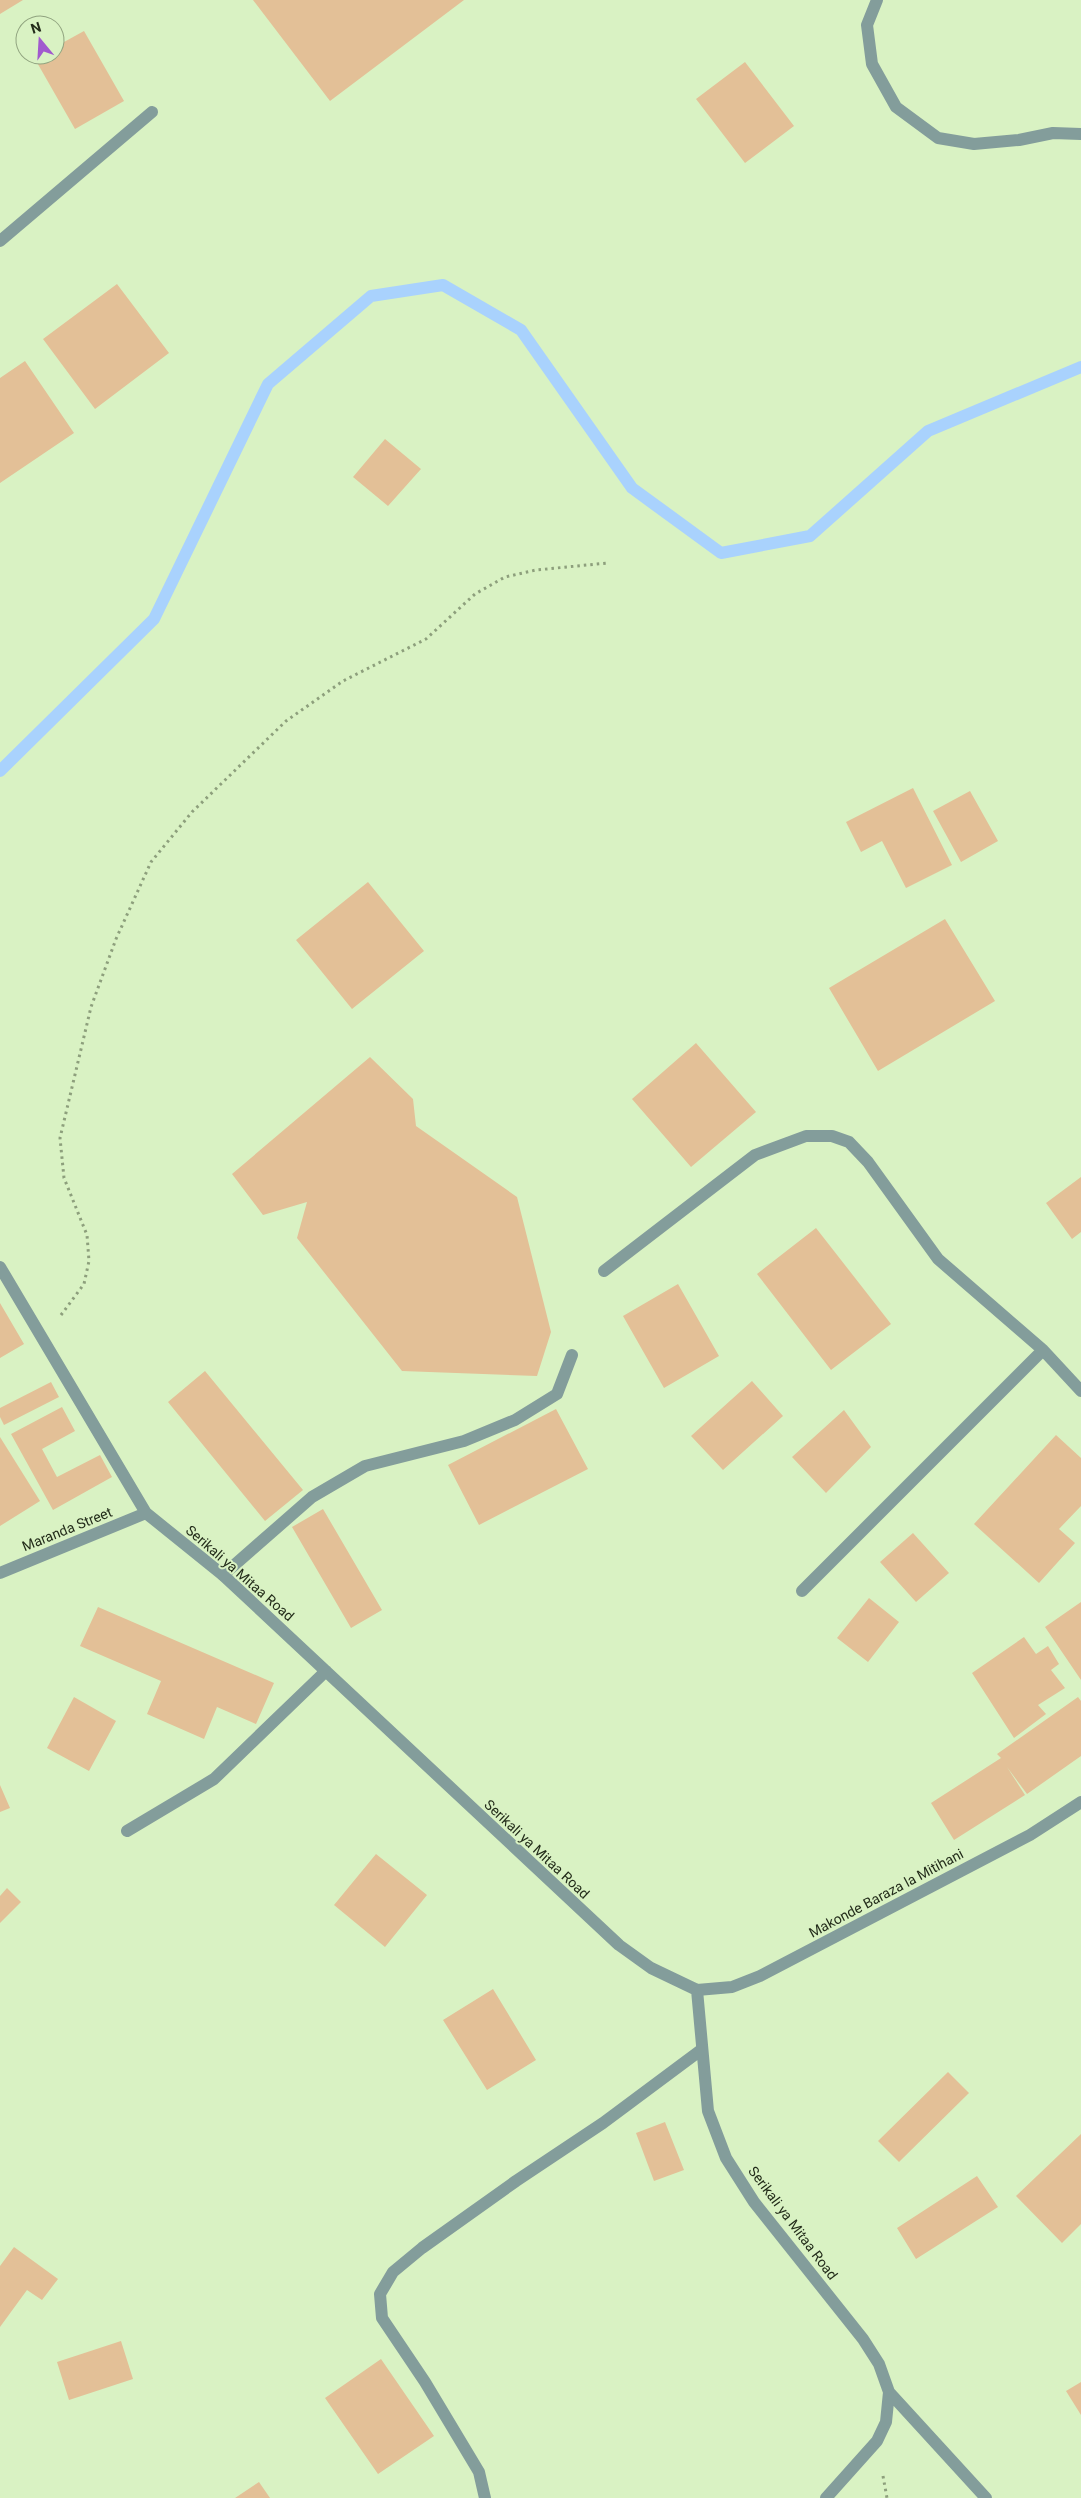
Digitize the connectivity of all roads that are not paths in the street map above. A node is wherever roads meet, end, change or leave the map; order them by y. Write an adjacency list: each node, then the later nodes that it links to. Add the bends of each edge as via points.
1 (877, 0): 3 (street, via 867,25 872,64 896,108 938,138 974,144 1053,133)
2 (152, 112): 4 (street)
3 (1081, 134)
4 (0, 241)
5 (0, 1267): 10 (street, Serikali ya Mitaa Road)
6 (604, 1271): 7 (street, via 755,1156 806,1136 832,1136 849,1142 868,1162 938,1259)
7 (1043, 1350): 9 (street); 13 (street)
8 (572, 1355): 12 (street, via 557,1394 515,1420 464,1441 365,1466 312,1497)
9 (1081, 1391)
10 (146, 1513): 11 (street, Maranda Street); 12 (street, Serikali ya Mitaa Road)
11 (0, 1573)
12 (223, 1575): 14 (street, Serikali ya Mitaa Road)
13 (802, 1591)
14 (326, 1671): 16 (street, via 214,1779); 17 (street, Serikali ya Mitaa Road, via 619,1944 651,1968)
15 (1081, 1802): 17 (street, Makonde Baraza la Mitihani, via 1030,1835 760,1976 732,1987)
16 (127, 1831)
17 (697, 1990): 18 (street, Serikali ya Mitaa Road)
18 (701, 2050): 19 (street, Serikali ya Mitaa Road, via 708,2111 726,2158 754,2202 863,2339 879,2364); 20 (street, via 603,2123 422,2248 393,2272 380,2294 382,2318 479,2472)
19 (889, 2392): 21 (street, Serikali ya Mitaa Road, via 886,2422 877,2441); 22 (street)
20 (485, 2498)
21 (826, 2498)
22 (986, 2498)

